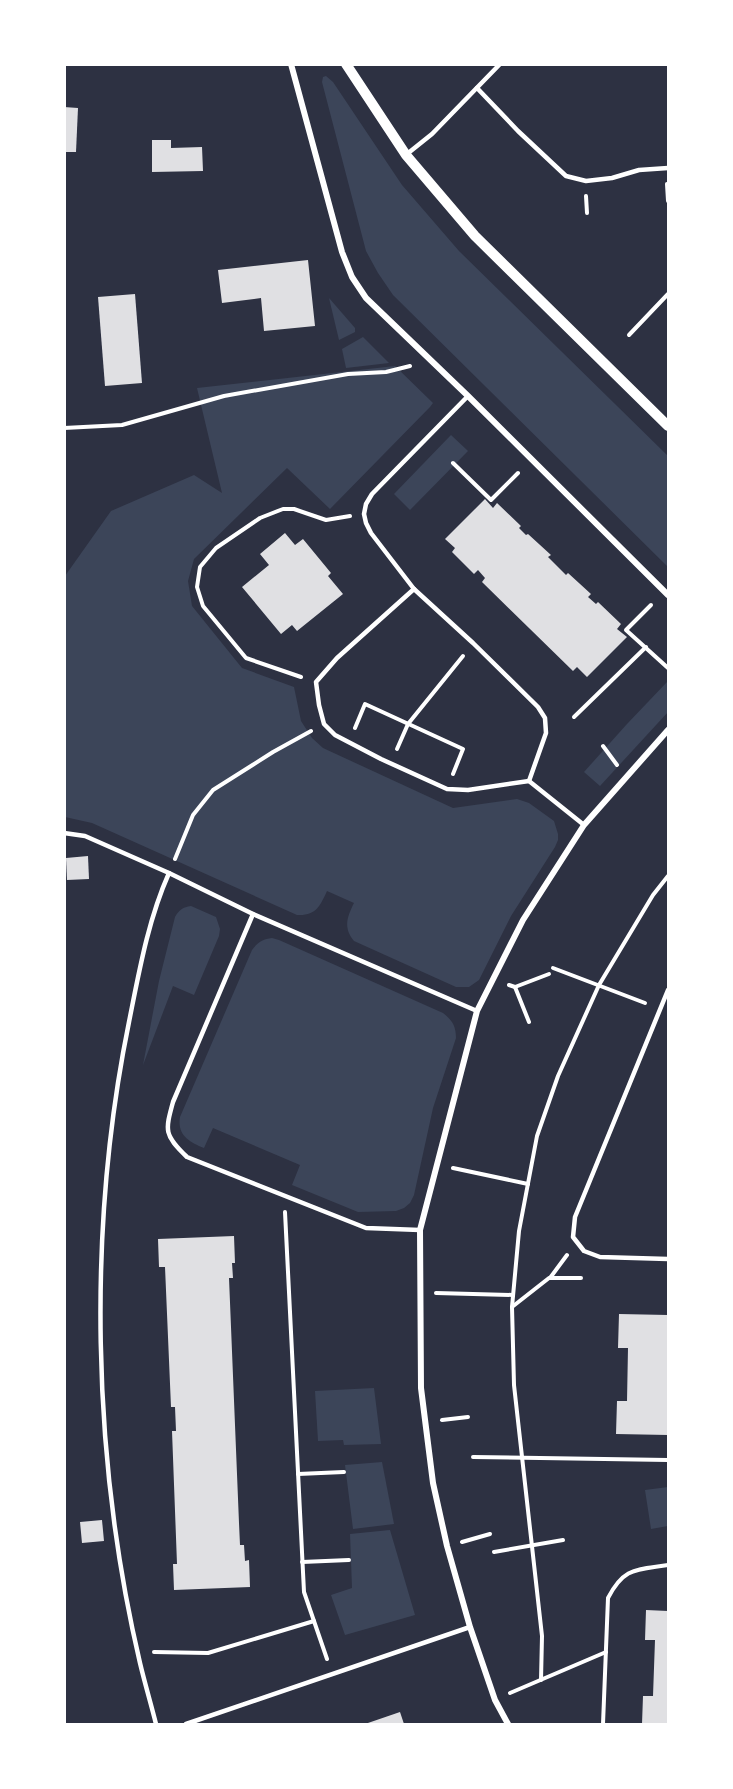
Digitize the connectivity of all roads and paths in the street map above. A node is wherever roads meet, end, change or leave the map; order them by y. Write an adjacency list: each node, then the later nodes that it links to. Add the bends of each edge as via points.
1 (291, 64): 10 (street, via 352,277 366,298)
2 (346, 64): 5 (street)
3 (500, 64): 4 (lane)
4 (477, 88): 5 (lane); 6 (lane, via 566,176 586,181)
5 (406, 155): 11 (street, via 475,236)
6 (669, 168)
7 (669, 294): 8 (path)
8 (629, 335)
9 (410, 366): 12 (path, via 224,396 122,425)
10 (468, 396): 15 (lane, via 372,494); 17 (street)
11 (669, 426)
12 (64, 428)
13 (453, 462): 14 (path, via 491,500)
14 (518, 473)
15 (364, 514): 16 (lane, via 371,533); 22 (path, via 326,520 283,509 260,518 216,548 200,567 197,587 203,606 246,658)
16 (414, 589): 19 (lane); 22 (lane)
17 (669, 595)
18 (651, 605): 20 (path, via 626,630)
19 (473, 644): 25 (path); 29 (lane, via 545,718 546,733)
20 (646, 647): 21 (path); 23 (path)
21 (669, 668)
22 (316, 682): 24 (lane)
23 (574, 717)
24 (324, 724): 27 (lane); 33 (path, via 213,790 194,815)
25 (408, 724): 27 (path, via 365,704); 28 (path); 30 (path, via 463,749)
26 (669, 730): 31 (street)
27 (348, 742): 28 (lane)
28 (391, 764): 30 (lane)
29 (529, 781): 30 (lane, via 468,790); 31 (lane)
30 (447, 789)
31 (584, 825): 41 (street, via 523,920)
32 (64, 832): 33 (lane, via 85,836)
33 (169, 873): 35 (lane); 71 (lane, via 158,897 140,966 112,1118 100,1289 109,1475)
34 (669, 876): 38 (path, via 653,895)
35 (253, 914): 41 (lane); 45 (lane, via 166,1127 172,1143 187,1157)
36 (553, 968): 38 (path)
37 (549, 974): 42 (path, via 515,987)
38 (599, 985): 40 (path); 44 (path, via 558,1076 537,1136)
39 (669, 990): 40 (lane)
40 (661, 1009): 47 (lane, via 575,1217)
41 (477, 1011): 43 (street)
42 (529, 1022)
43 (437, 1164): 44 (path); 46 (street)
44 (528, 1184): 52 (path)
45 (284, 1196): 46 (lane, via 366,1228); 60 (path)
46 (420, 1230): 51 (street)
47 (576, 1242): 48 (lane, via 584,1251 600,1257); 49 (path)
48 (669, 1259)
49 (549, 1278): 50 (path); 53 (path)
50 (581, 1278)
51 (421, 1293): 52 (path); 55 (street, via 421,1388)
52 (513, 1296): 53 (path)
53 (512, 1308): 57 (path, via 514,1385)
54 (468, 1417): 55 (path)
55 (426, 1422): 64 (street, via 433,1483)
56 (473, 1457): 57 (path)
57 (522, 1457): 58 (path); 63 (path)
58 (669, 1460)
59 (344, 1472): 60 (path)
60 (298, 1474): 67 (path)
61 (490, 1534): 64 (path)
62 (563, 1540): 63 (path)
63 (531, 1545): 65 (path); 74 (path, via 542,1636)
64 (447, 1546): 70 (street)
65 (494, 1551)
66 (349, 1560): 67 (path)
67 (302, 1562): 69 (path, via 304,1592)
68 (669, 1565): 72 (path, via 631,1570 615,1583 608,1598)
69 (314, 1621): 71 (path, via 208,1653); 73 (path)
70 (470, 1627): 73 (lane); 75 (street)
71 (137, 1651): 76 (lane)
72 (606, 1652): 74 (path); 79 (path)
73 (333, 1673): 77 (lane)
74 (541, 1680): 75 (path)
75 (495, 1700): 78 (street)
76 (156, 1725)
77 (186, 1725)
78 (508, 1725)
79 (603, 1725)

